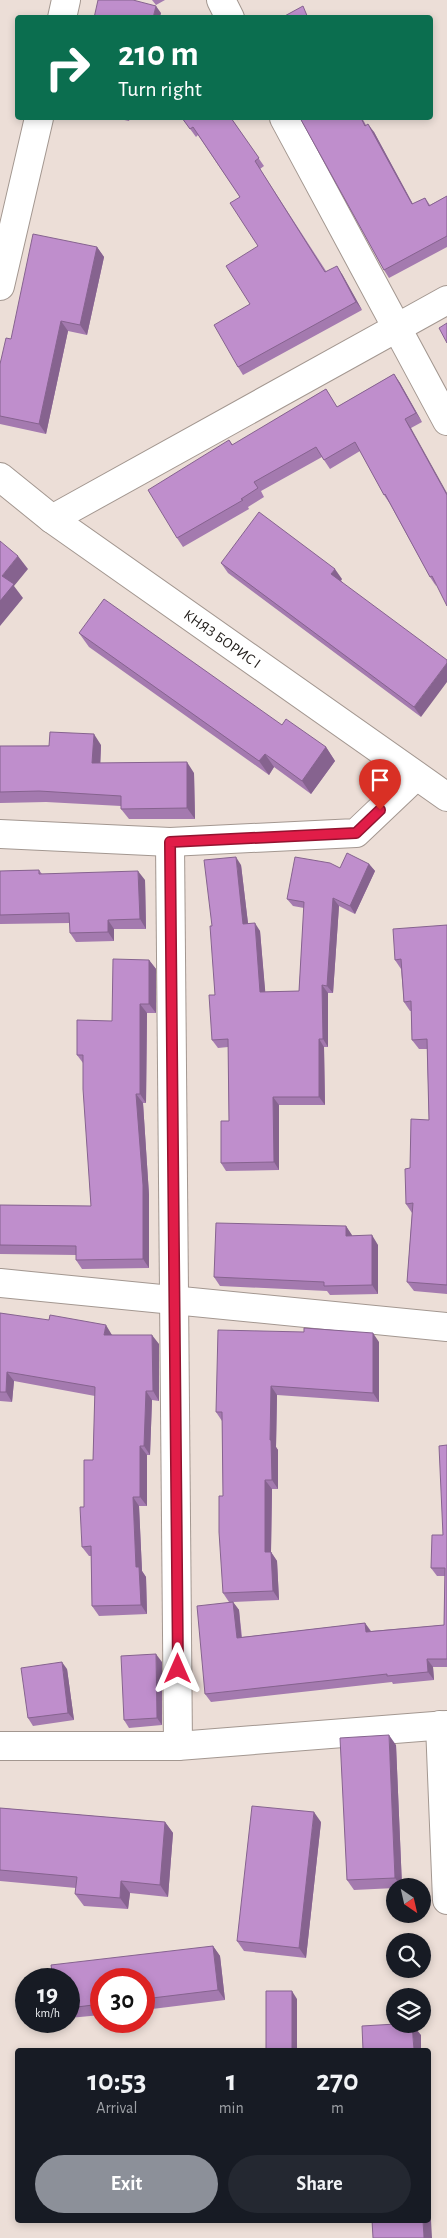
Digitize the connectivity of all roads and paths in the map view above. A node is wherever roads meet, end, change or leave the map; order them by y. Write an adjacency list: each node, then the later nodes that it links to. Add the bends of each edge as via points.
1 (66, 0): 3 (street)
2 (221, 0): 4 (street)
3 (63, 15)
4 (228, 15)
5 (39, 120): 7 (street)
6 (285, 120): 9 (street)
7 (0, 286)
8 (447, 300): 9 (street)
9 (396, 328): 10 (street); 12 (street)
10 (447, 421)
11 (0, 477): 12 (street, КНЯЗ БОРИС I)
12 (52, 519): 13 (street, КНЯЗ БОРИС I)
13 (416, 776): 14 (street, КНЯЗ БОРИС I); 16 (street, via 356,833)
14 (447, 797)
15 (0, 834): 16 (street)
16 (170, 842): 18 (street)
17 (0, 1283): 18 (street)
18 (176, 1300): 19 (street); 22 (street)
19 (447, 1327)
20 (444, 1725): 22 (street); 23 (street)
21 (0, 1746): 22 (street)
22 (178, 1746)
23 (447, 1900)

